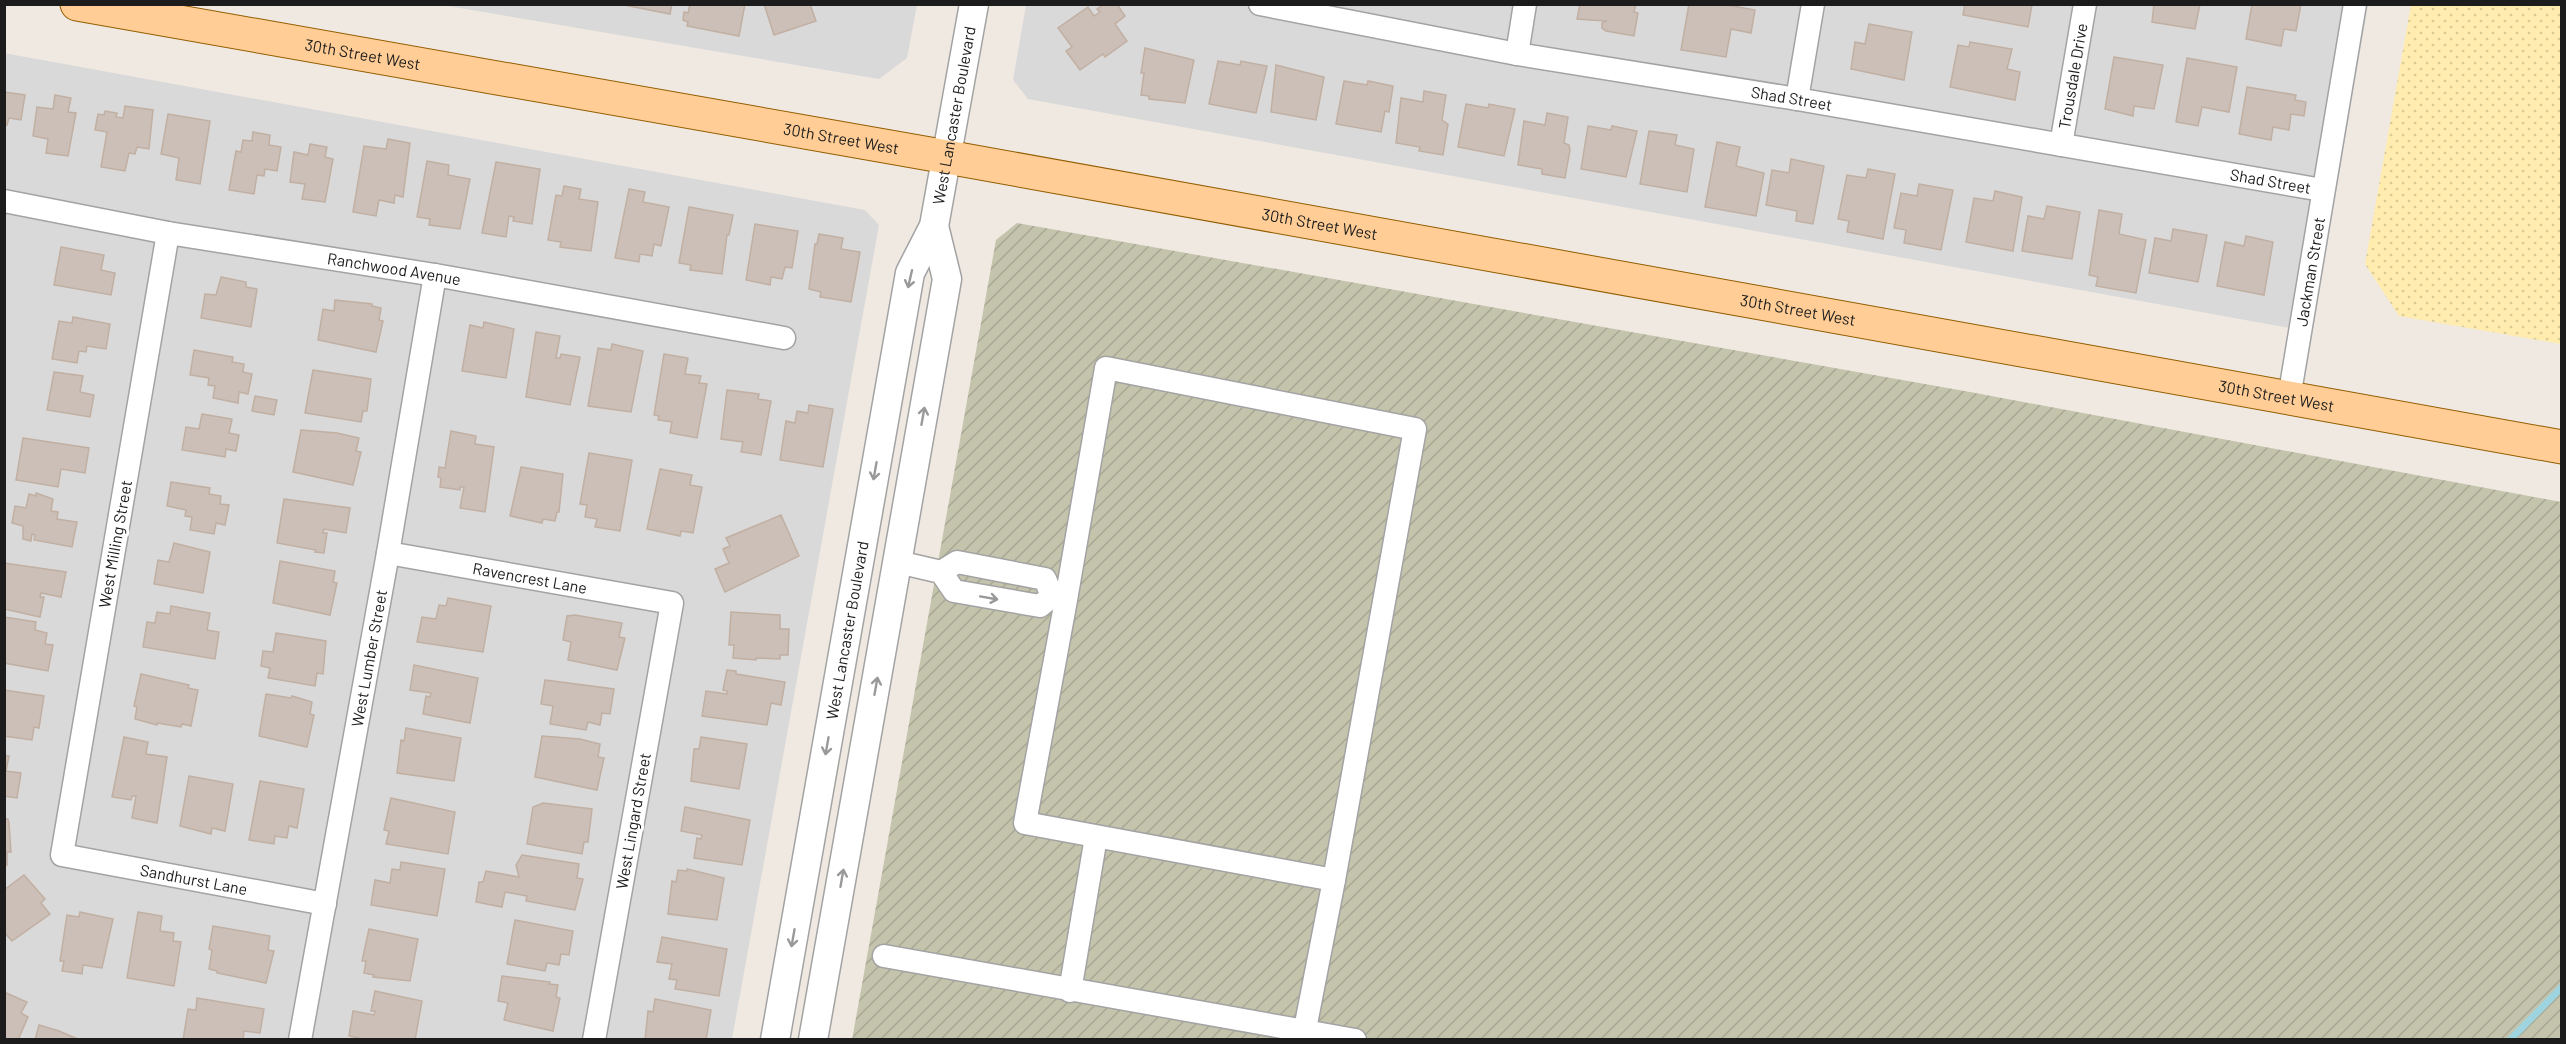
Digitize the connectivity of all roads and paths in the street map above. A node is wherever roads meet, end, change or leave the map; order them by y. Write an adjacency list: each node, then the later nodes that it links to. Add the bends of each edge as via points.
1 (77, 4): 11 (main road, 30th Street West)
2 (974, 4): 11 (street, West Lancaster Boulevard)
3 (1260, 4): 8 (street, Shad Street)
4 (1525, 4): 8 (street)
5 (1813, 4): 9 (street)
6 (2085, 4): 10 (street, Trousdale Drive)
7 (2355, 4): 12 (street, Jackman Street)
8 (1517, 54): 9 (street, Shad Street)
9 (1797, 99): 10 (street, Shad Street)
10 (2061, 145): 12 (street, Shad Street)
11 (947, 158): 14 (street, West Lancaster Boulevard); 18 (main road, 30th Street West)
12 (2322, 190): 18 (street, Jackman Street)
13 (4, 201): 15 (street, Ranchwood Avenue)
14 (934, 226): 21 (street, West Lancaster Boulevard, one-way to 14, via 947,279); 33 (street, West Lancaster Boulevard, one-way to 33, via 910,273)
15 (168, 233): 16 (street, Ranchwood Avenue); 25 (street, West Milling Street)
16 (435, 275): 17 (street, Ranchwood Avenue); 20 (street, West Lumber Street)
17 (784, 338)
18 (2289, 398): 19 (main road, 30th Street West)
19 (2562, 447)
20 (388, 553): 23 (street, Ravencrest Lane); 27 (street, West Lumber Street)
21 (898, 562): 22 (street, via 941,572 954,591 1040,606); 34 (street, West Lancaster Boulevard, one-way to 21)
22 (1059, 598): 24 (street, via 1025,823); 26 (street, via 1106,368 1415,429)
23 (672, 603): 32 (street, West Lingard Street)
24 (1096, 837): 26 (street); 29 (street)
25 (62, 855): 27 (street, Sandhurst Lane)
26 (1334, 880): 30 (street)
27 (325, 904): 31 (street, West Lumber Street)
28 (884, 956): 29 (street)
29 (1070, 991): 30 (street)
30 (1305, 1029): 35 (street)
31 (300, 1040)
32 (594, 1040)
33 (775, 1040)
34 (813, 1040)
35 (1355, 1040)

